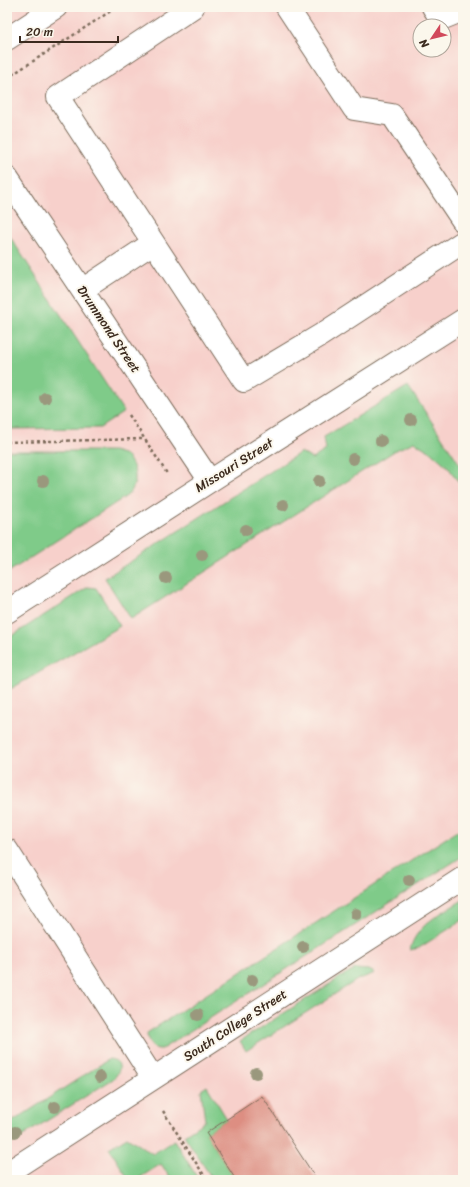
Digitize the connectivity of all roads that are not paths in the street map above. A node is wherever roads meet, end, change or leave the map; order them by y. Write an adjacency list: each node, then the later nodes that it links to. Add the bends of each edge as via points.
1 (56, 7): 6 (street)
2 (193, 7): 10 (street, via 58,97)
3 (287, 7): 8 (street, via 354,109 392,115)
4 (433, 7): 5 (street, via 441,19)
5 (463, 10)
6 (7, 39)
7 (7, 178): 11 (street, Drummond Street)
8 (463, 221)
9 (463, 242): 10 (street, via 244,381)
10 (153, 243): 11 (street)
11 (82, 290): 13 (street, Drummond Street)
12 (463, 320): 13 (street, Missouri Street)
13 (210, 481): 14 (street, Missouri Street)
14 (7, 612)
15 (7, 850): 17 (street)
16 (463, 878): 17 (street, South College Street)
17 (153, 1078): 18 (street, South College Street)
18 (7, 1173)

